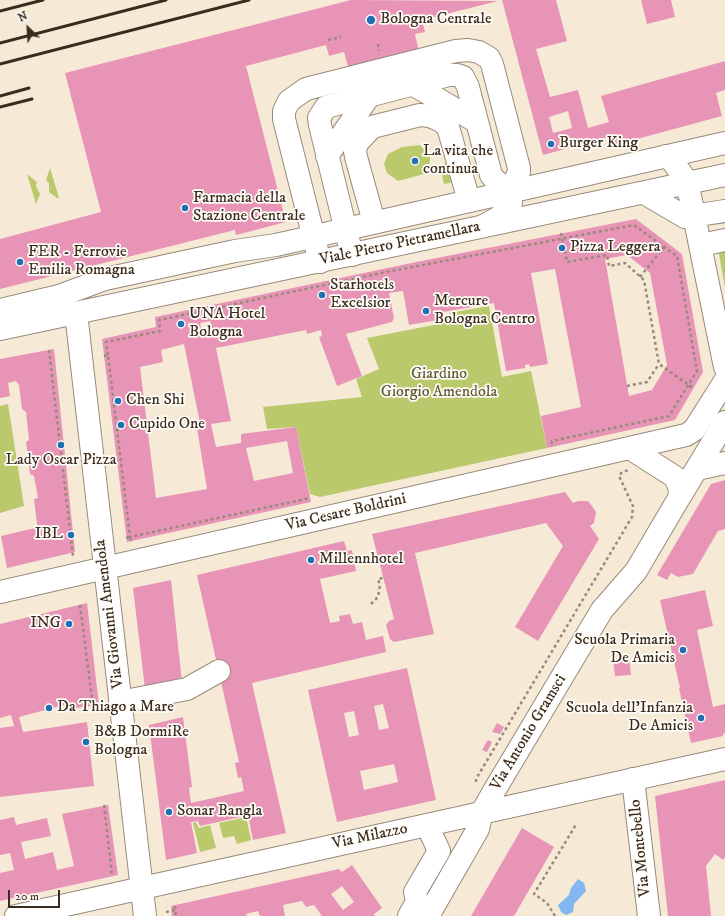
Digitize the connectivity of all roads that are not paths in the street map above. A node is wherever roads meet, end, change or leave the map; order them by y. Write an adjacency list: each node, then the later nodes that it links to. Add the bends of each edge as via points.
1 (412, 84): 2 (street); 3 (street); 3 (street, via 449,75 463,78 468,87)
2 (370, 95): 5 (street); 5 (street, via 333,105 322,112 319,118)
3 (477, 122): 9 (street, via 491,175)
4 (725, 143): 6 (street, Viale Pietro Pietramellara)
5 (327, 156): 15 (street)
6 (666, 156): 8 (street, via 677,167); 9 (street, Viale Pietro Pietramellara)
7 (725, 175): 8 (street, Viale Pietro Pietramellara)
8 (686, 183): 10 (street, Viale Pietro Pietramellara); 13 (street)
9 (510, 192): 11 (street, Viale Pietro Pietramellara); 16 (street, via 511,203 506,211 494,221); 17 (street, via 519,168 492,64 489,58 479,52 468,50 446,53 306,89 288,101 284,119)
10 (644, 193): 13 (street, via 681,216); 16 (street, Viale Pietro Pietramellara)
11 (469, 201): 14 (street, Viale Pietro Pietramellara); 14 (street, via 448,127 426,115 420,115 372,127 358,143 356,157)
12 (725, 211): 13 (street)
13 (695, 217): 20 (street)
14 (374, 222): 15 (street, Viale Pietro Pietramellara)
15 (346, 228): 17 (street, Viale Pietro Pietramellara); 21 (street)
16 (478, 228): 21 (street, Viale Pietro Pietramellara)
17 (314, 236): 19 (street, Viale Pietro Pietramellara); 22 (street)
18 (725, 240): 20 (street)
19 (276, 245): 23 (street, Viale Pietro Pietramellara, via 234,251 105,279 54,297); 24 (street, Viale Pietro Pietramellara, via 238,259 97,291 81,299)
20 (701, 245): 26 (street)
21 (352, 255): 22 (street, Viale Pietro Pietramellara)
22 (320, 262): 24 (street, Viale Pietro Pietramellara)
23 (0, 310)
24 (76, 313): 25 (street, Viale Pietro Pietramellara); 33 (street, Via Giovanni Amendola)
25 (0, 329)
26 (725, 368)
27 (725, 381): 29 (street, Via Cesare Boldrini, via 691,433)
28 (725, 422): 31 (street, Via Antonio Gramsci)
29 (631, 449): 32 (street, via 675,477 680,489); 33 (street, Via Cesare Boldrini)
30 (725, 462): 31 (street)
31 (697, 469): 32 (street, Via Antonio Gramsci)
32 (679, 498): 39 (street, Via Antonio Gramsci, via 636,571 602,610)
33 (105, 568): 34 (street, Via Cesare Boldrini); 36 (street, Via Giovanni Amendola)
34 (0, 592)
35 (219, 671): 36 (street, via 187,689)
36 (120, 702): 41 (street, Via Giovanni Amendola)
37 (725, 759): 38 (street, Via Milazzo)
38 (633, 779): 39 (street, Via Milazzo); 46 (street, Via Montebello)
39 (482, 812): 40 (street, Via Milazzo); 45 (street, Via Antonio Gramsci, via 478,829)
40 (427, 824): 41 (street, Via Milazzo); 44 (street, via 439,851 415,892 416,902)
41 (142, 888): 42 (street, Via Giovanni Amendola); 43 (street, Via Milazzo)
42 (155, 914)
43 (16, 916)
44 (409, 916)
45 (428, 916)
46 (649, 916)

